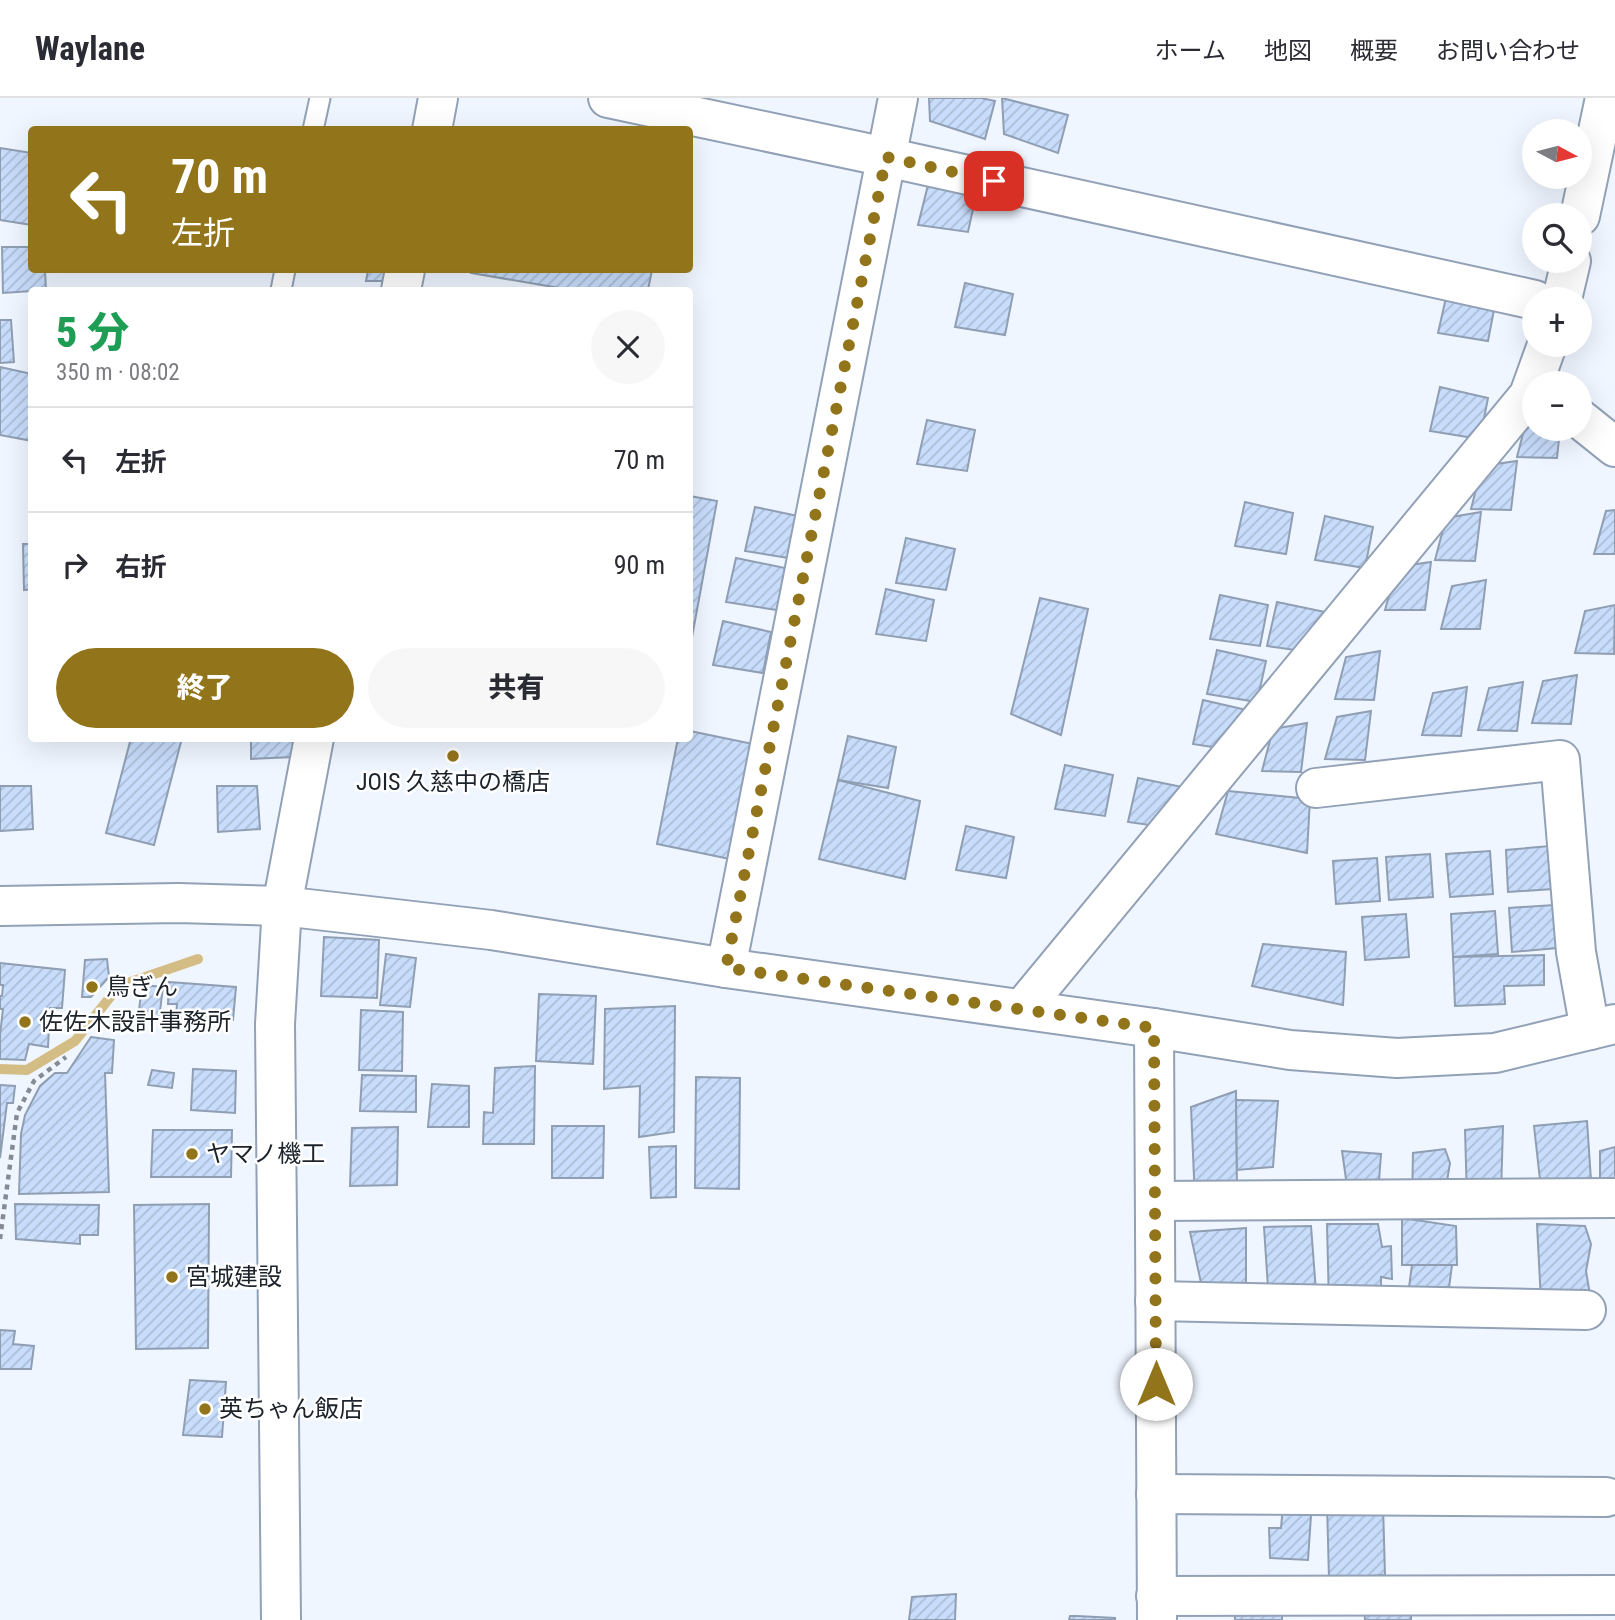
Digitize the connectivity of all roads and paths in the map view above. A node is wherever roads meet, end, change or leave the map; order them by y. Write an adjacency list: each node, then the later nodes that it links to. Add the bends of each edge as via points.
1 (320, 98): 6 (lane)
2 (438, 98): 7 (street)
3 (608, 98): 8 (street)
4 (898, 98): 8 (street)
5 (1605, 98): 9 (street)
6 (314, 126)
7 (433, 126)
8 (886, 157): 10 (street); 18 (street)
9 (1583, 203)
10 (1522, 297)
11 (1522, 407): 19 (street)
12 (1592, 429): 13 (street)
13 (1615, 447)
14 (313, 742): 17 (street)
15 (1316, 788): 20 (street, via 1560,760 1576,952)
16 (0, 906): 17 (street)
17 (282, 906): 18 (street, via 491,930); 32 (street, via 275,1024)
18 (726, 968): 19 (street)
19 (1022, 1010): 21 (street)
20 (1603, 1027): 21 (street, via 1495,1053 1396,1058 1290,1050)
21 (1154, 1028): 24 (street)
22 (66, 1057): 25 (path, via 34,1081 17,1113)
23 (1615, 1198): 24 (street)
24 (1156, 1201): 26 (street)
25 (0, 1239)
26 (1156, 1301): 27 (street); 28 (street)
27 (1586, 1310)
28 (1156, 1494): 29 (street); 31 (street)
29 (1606, 1497)
30 (1615, 1595): 31 (street)
31 (1156, 1608)
32 (281, 1620)

